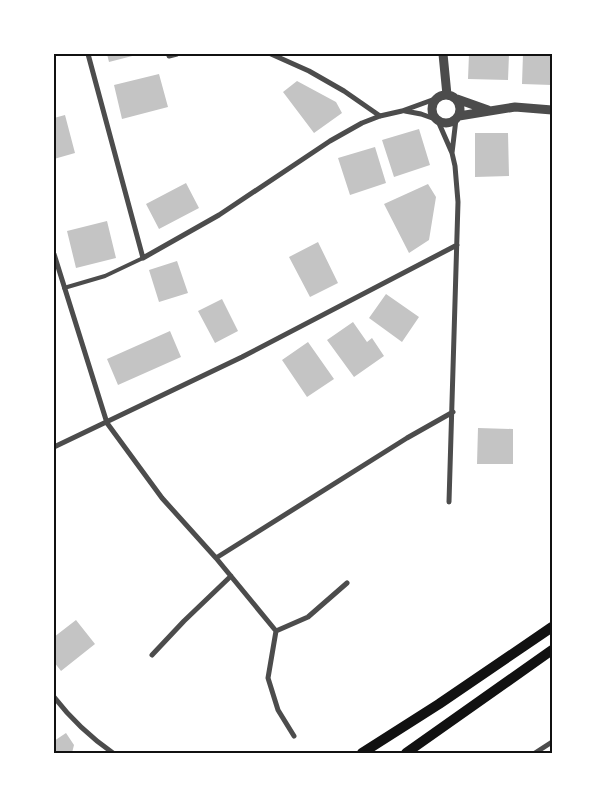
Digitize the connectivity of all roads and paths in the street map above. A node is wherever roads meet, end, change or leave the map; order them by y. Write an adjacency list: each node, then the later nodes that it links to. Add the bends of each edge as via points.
1 (88, 54): 18 (street)
2 (177, 54): 5 (street)
3 (271, 54): 12 (street, via 309,71)
4 (443, 54): 6 (street)
5 (169, 56)
6 (447, 95): 7 (street); 8 (street)
7 (436, 99): 11 (street); 14 (street, via 432,111)
8 (456, 99): 9 (street); 13 (street, via 460,107)
9 (488, 110): 10 (street, via 516,107); 13 (street)
10 (552, 110)
11 (402, 111): 12 (street); 14 (street)
12 (380, 116): 18 (street, via 330,141 219,215)
13 (457, 118): 14 (street, via 448,124); 15 (street)
14 (437, 120): 15 (street)
15 (452, 153): 16 (street, via 456,166)
16 (457, 245): 20 (street); 21 (street)
17 (54, 254): 19 (street)
18 (143, 258): 19 (lane, via 105,276)
19 (64, 288): 21 (street)
20 (453, 412): 23 (street); 24 (street)
21 (107, 423): 22 (street); 24 (street, via 162,498)
22 (54, 447)
23 (450, 502)
24 (216, 558): 25 (street)
25 (231, 576): 28 (street); 30 (street)
26 (346, 583): 28 (street, via 308,617)
27 (552, 627): 35 (main road)
28 (276, 631): 32 (street, via 268,678 278,710)
29 (552, 650): 36 (main road)
30 (152, 655)
31 (54, 697): 34 (street, via 89,735)
32 (294, 736)
33 (552, 742): 37 (street)
34 (113, 753)
35 (362, 753)
36 (406, 753)
37 (535, 753)

